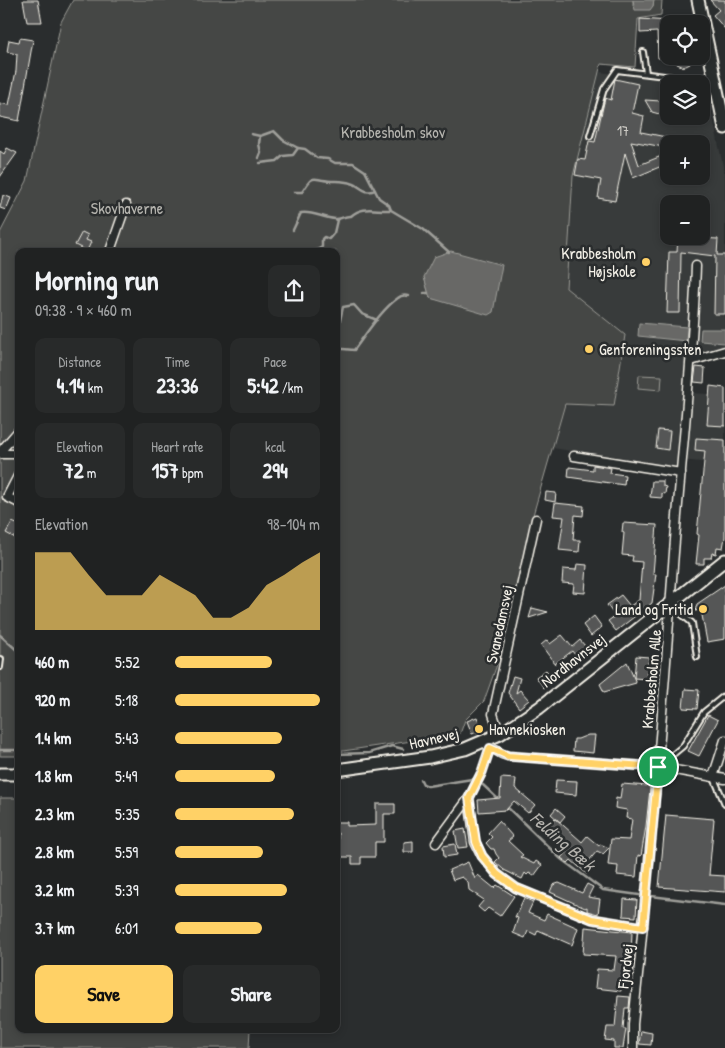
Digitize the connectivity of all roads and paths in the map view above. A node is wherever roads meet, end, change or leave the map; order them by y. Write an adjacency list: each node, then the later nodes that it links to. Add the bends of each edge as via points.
1 (698, 0): 4 (street)
2 (643, 52): 3 (lane)
3 (646, 73): 4 (lane); 6 (lane, via 617,70 604,89)
4 (715, 82): 5 (street)
5 (725, 128)
6 (590, 136)
7 (126, 205): 8 (street)
8 (111, 248)
9 (696, 266): 11 (street, Krabbesholm Alle)
10 (725, 351): 11 (street)
11 (691, 361): 16 (street, Krabbesholm Alle)
12 (15, 435): 13 (street)
13 (0, 453): 14 (street)
14 (15, 455)
15 (574, 456): 16 (street)
16 (681, 473): 21 (street, Krabbesholm Alle)
17 (15, 482): 18 (street, via 7,497)
18 (15, 501)
19 (536, 519): 26 (street, Svanedamsvej, via 493,714)
20 (725, 560): 21 (street, Nordhavnsvej)
21 (670, 604): 22 (lane, via 692,624); 26 (street, Nordhavnsvej, via 539,708); 29 (street, Krabbesholm Alle)
22 (697, 657)
23 (1, 659): 24 (lane)
24 (0, 667)
25 (725, 695): 29 (lane, via 704,712 683,746)
26 (500, 734): 28 (street, Nordhavnsvej)
27 (725, 740): 33 (street)
28 (487, 745): 29 (street, via 508,756); 30 (street, Havnevej); 35 (street, via 482,772)
29 (658, 767): 33 (street); 38 (street, Fjordvej)
30 (340, 769)
31 (0, 774): 32 (street)
32 (15, 774)
33 (713, 777): 34 (street); 36 (lane)
34 (725, 780)
35 (469, 798): 37 (street); 38 (street, via 476,842 482,856 497,874 516,888 592,919)
36 (725, 804)
37 (436, 843)
38 (643, 927): 39 (street, Fjordvej)
39 (633, 1048)

